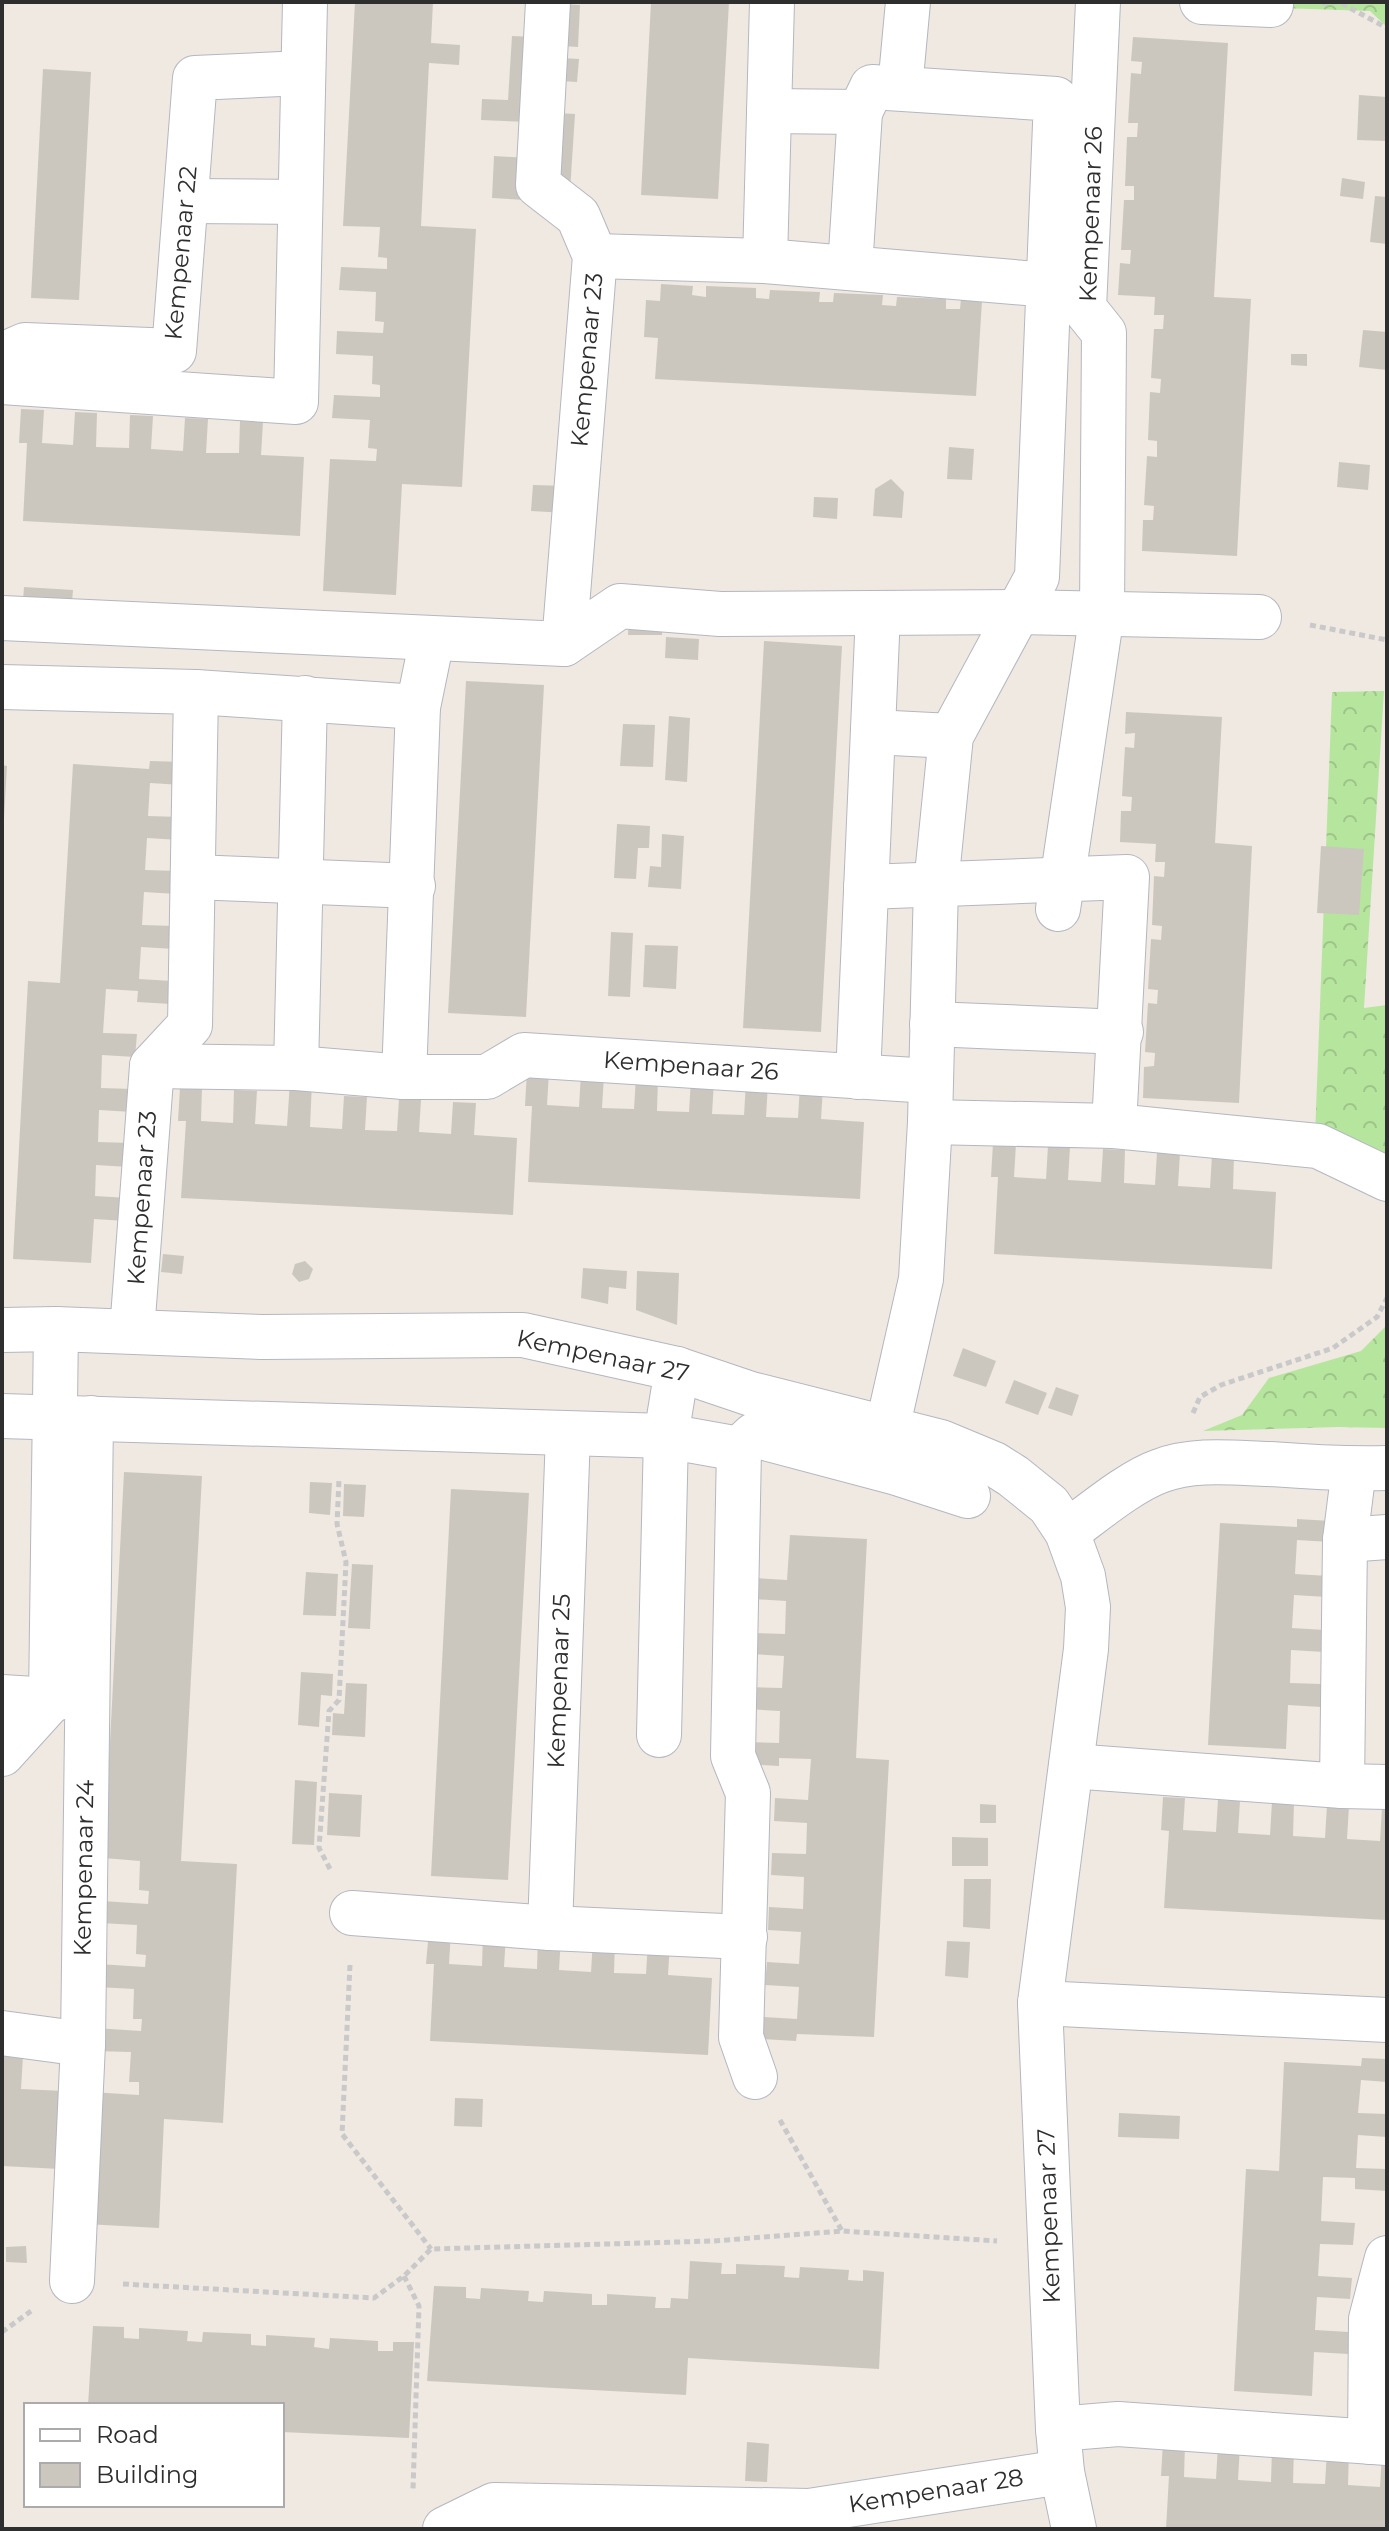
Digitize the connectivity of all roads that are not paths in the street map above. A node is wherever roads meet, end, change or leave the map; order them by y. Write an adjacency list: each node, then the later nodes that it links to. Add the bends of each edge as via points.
1 (305, 2): 8 (street)
2 (548, 2): 13 (street, Kempenaar 23, via 538,185 578,216)
3 (772, 2): 10 (street)
4 (908, 2): 9 (street)
5 (1098, 2): 21 (street, Kempenaar 26, via 1084,308 1104,333)
6 (1202, 2): 7 (street)
7 (1271, 5)
8 (303, 73): 11 (street, Kempenaar 22, via 195,78); 12 (street)
9 (878, 96): 10 (street, Kempenaar 26); 15 (street); 16 (street, Kempenaar 26, via 1056,99)
10 (769, 111): 14 (street)
11 (186, 201): 12 (street); 17 (street, Kempenaar 22, via 174,351 25,345)
12 (300, 202): 18 (street, via 296,402)
13 (595, 256): 14 (street, Kempenaar 26); 25 (street, Kempenaar 23)
14 (765, 261): 15 (street, Kempenaar 26)
15 (850, 268): 16 (street, Kempenaar 26)
16 (1049, 285): 19 (street, Kempenaar 26, via 1037,577)
17 (2, 355)
18 (2, 382)
19 (1019, 612): 20 (street); 21 (street); 31 (street, Kempenaar 26)
20 (878, 613): 25 (street, via 720,614 620,606); 30 (street)
21 (1102, 613): 22 (street); 36 (street, Kempenaar 26)
22 (1259, 617)
23 (2, 618): 24 (street)
24 (432, 639): 25 (street); 29 (street)
25 (564, 644)
26 (2, 687): 27 (street)
27 (196, 692): 28 (street); 32 (street)
28 (305, 698): 29 (street); 33 (street)
29 (418, 707): 34 (street)
30 (873, 732): 31 (street); 35 (street)
31 (951, 736): 37 (street, Kempenaar 26)
32 (193, 877): 33 (street); 41 (street, via 190,1025)
33 (301, 882): 34 (street); 40 (street)
34 (413, 886): 42 (street)
35 (866, 887): 37 (street); 43 (street)
36 (1061, 893): 37 (street); 39 (street, via 1127,877)
37 (936, 895): 38 (street, Kempenaar 26)
38 (932, 1024): 39 (street); 44 (street, Kempenaar 26)
39 (1121, 1032): 45 (street)
40 (297, 1048): 41 (street); 42 (street)
41 (152, 1066): 49 (street, Kempenaar 23)
42 (404, 1077): 43 (street, Kempenaar 26, via 487,1077 524,1055)
43 (858, 1077): 44 (street, Kempenaar 26)
44 (930, 1102): 45 (street, Kempenaar 26); 53 (street, Kempenaar 26, via 921,1279)
45 (1114, 1126): 46 (street, Kempenaar 26, via 1318,1146)
46 (1387, 1179)
47 (56, 1329): 48 (street, Kempenaar 27); 49 (street, Kempenaar 27); 52 (street, Kempenaar 24)
48 (2, 1330)
49 (132, 1331): 50 (street, Kempenaar 27, via 262,1337 523,1335)
50 (677, 1369): 53 (street, Kempenaar 27); 55 (street)
51 (2, 1416): 52 (street)
52 (72, 1418): 54 (street); 61 (street, Kempenaar 24)
53 (887, 1429): 59 (street, Kempenaar 27, via 941,1442 994,1464 1041,1498)
54 (568, 1434): 55 (street); 69 (street, Kempenaar 25)
55 (666, 1436): 56 (street); 63 (street)
56 (739, 1449): 58 (street, via 754,1435); 70 (street, via 733,1756 748,1793)
57 (1371, 1468): 59 (street, via 1189,1463 1146,1477); 60 (street)
58 (968, 1496)
59 (1067, 1532): 65 (street, Kempenaar 27, via 1088,1607)
60 (1366, 1539): 66 (street)
61 (69, 1696): 62 (street); 64 (street); 74 (street, Kempenaar 24)
62 (2, 1697)
63 (659, 1735)
64 (2, 1754)
65 (1071, 1766): 66 (street); 71 (street, Kempenaar 27)
66 (1342, 1786): 67 (street)
67 (1387, 1787)
68 (352, 1913): 69 (street)
69 (550, 1928): 70 (street)
70 (745, 1937): 75 (street, via 741,2037)
71 (1040, 2003): 72 (street); 79 (street, Kempenaar 27)
72 (1387, 2020)
73 (2, 2033): 74 (street)
74 (83, 2044): 77 (street, Kempenaar 24)
75 (755, 2077)
76 (1387, 2258): 78 (street)
77 (72, 2281)
78 (1379, 2319): 80 (street)
79 (1058, 2429): 80 (street, via 1118,2424); 81 (street, Kempenaar 27)
80 (1378, 2442)
81 (1062, 2472): 84 (street, Kempenaar 28); 86 (street, Kempenaar 27)
82 (669, 2518): 83 (street, Kempenaar 28); 85 (street, Kempenaar 28, via 494,2505)
83 (762, 2520): 84 (street, Kempenaar 28)
84 (809, 2520)
85 (445, 2529)
86 (1074, 2529)

